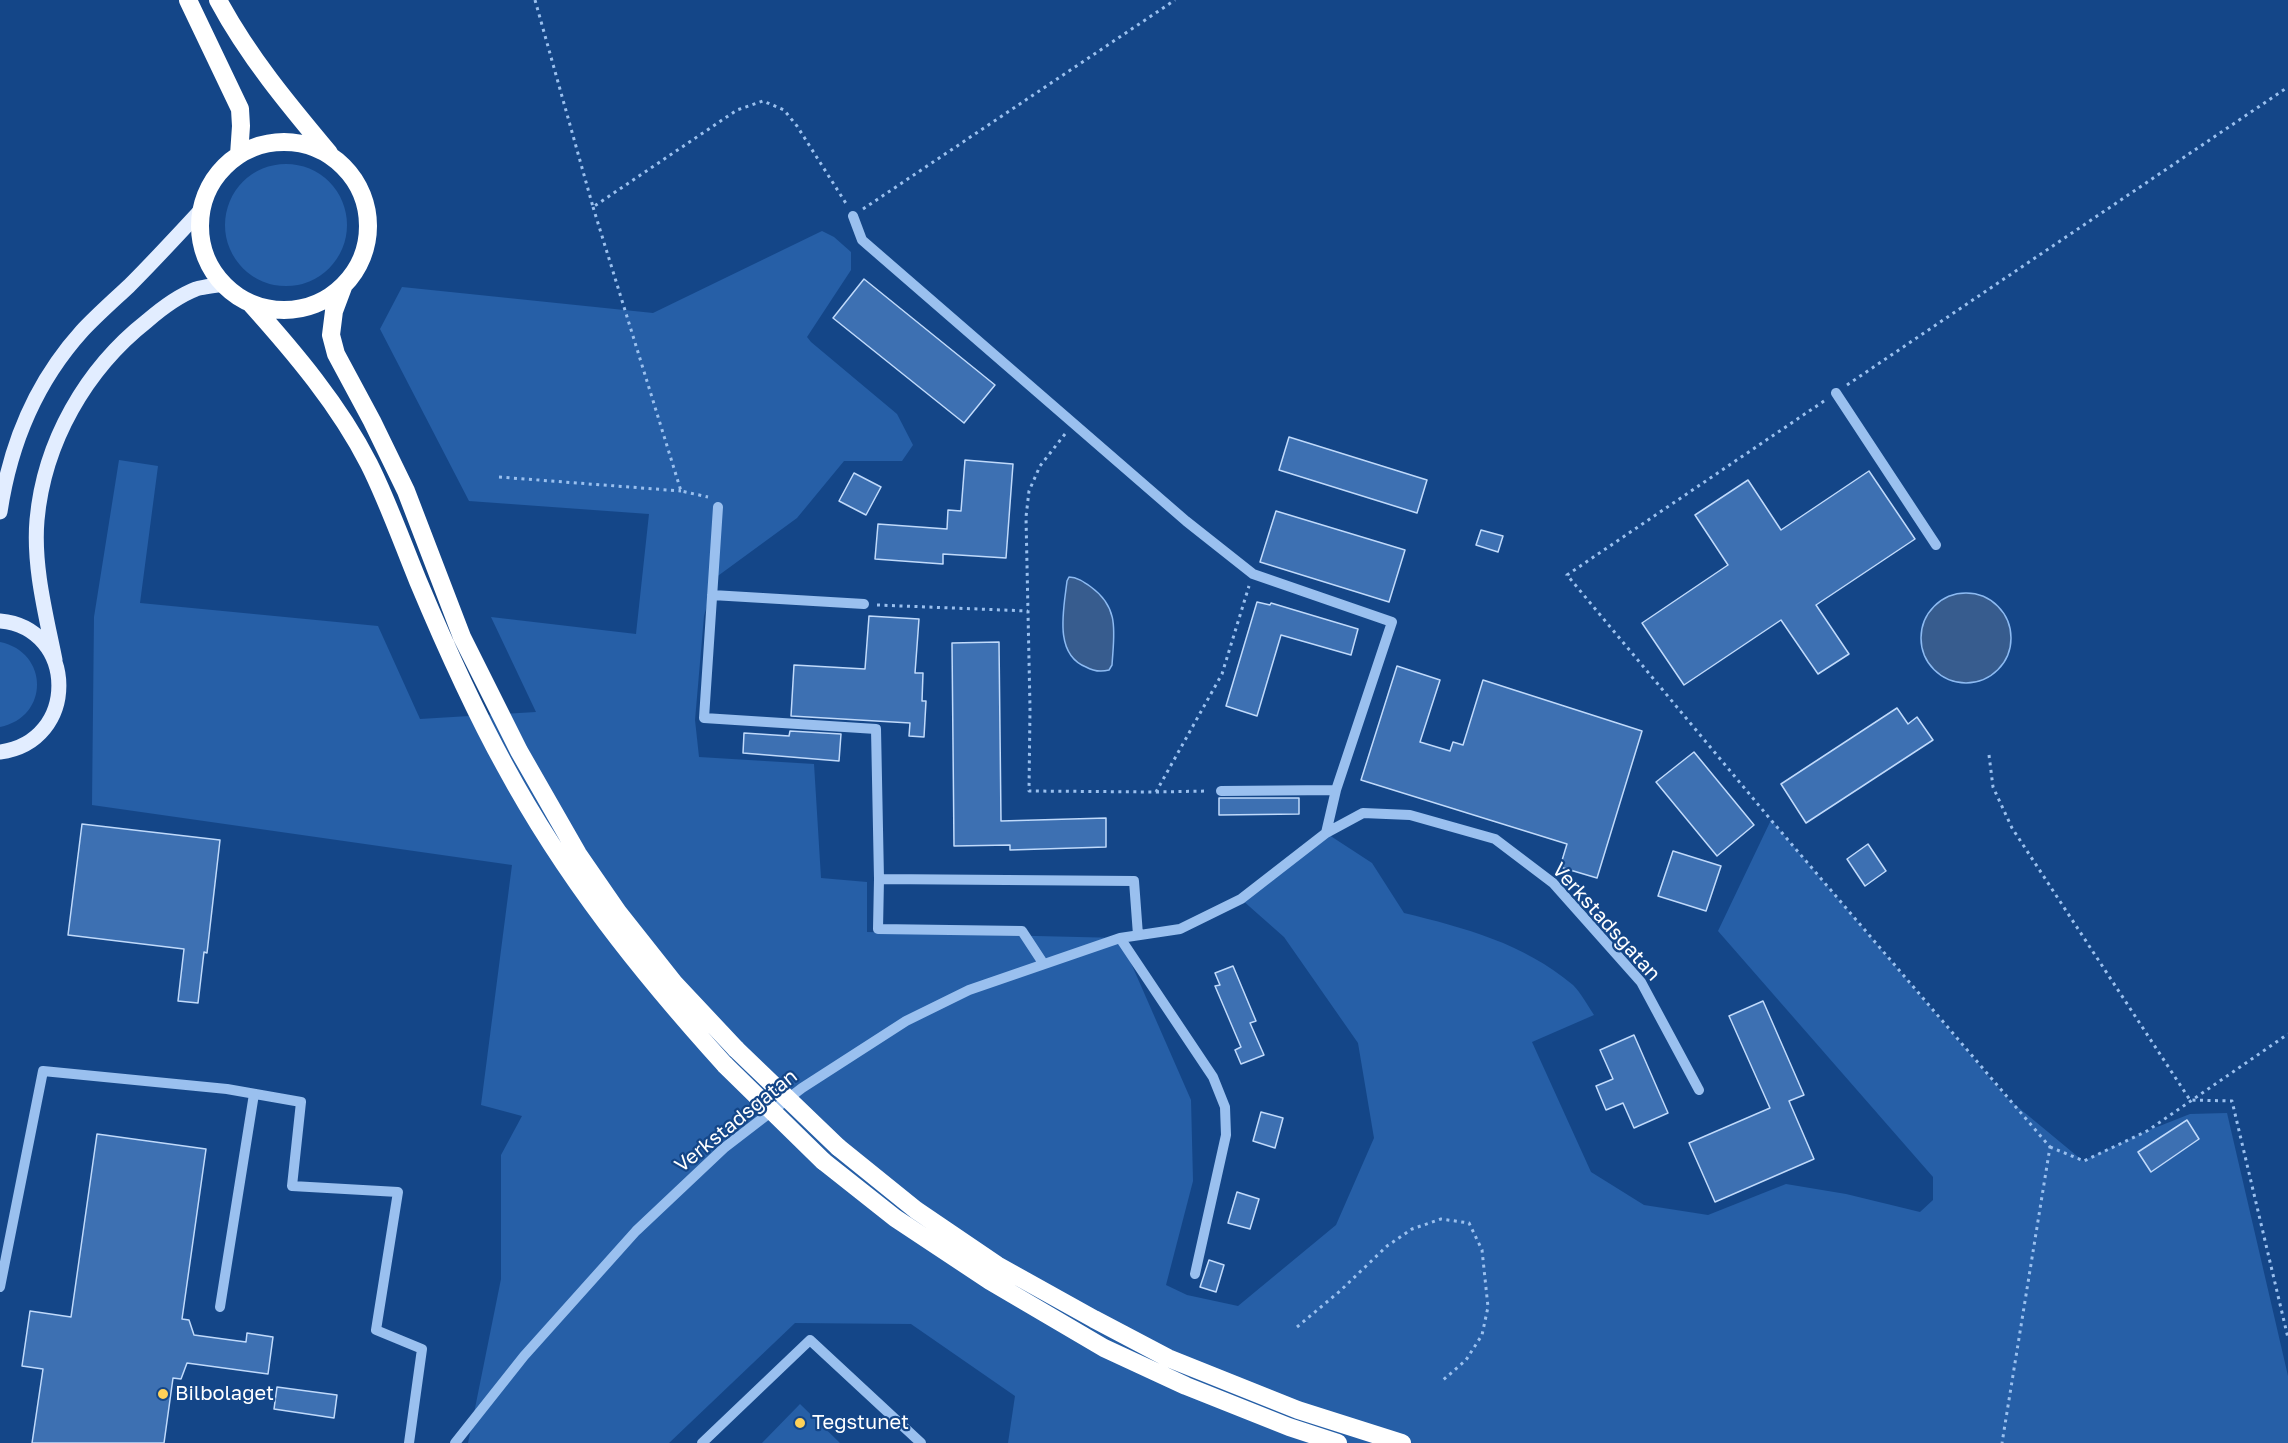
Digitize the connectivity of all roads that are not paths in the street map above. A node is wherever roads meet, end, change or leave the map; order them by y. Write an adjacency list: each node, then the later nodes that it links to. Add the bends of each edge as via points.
1 (188, 0): 3 (highway, via 240,109)
2 (218, 0): 4 (highway, via 246,48)
3 (239, 155): 4 (highway, via 269,143 286,142 318,149); 5 (highway, via 214,179)
4 (332, 157): 8 (highway, via 356,181 367,212 366,245 361,261)
5 (202, 209): 7 (highway, via 200,224 206,257); 12 (main road, via 83,330 50,372 14,448)
6 (853, 216): 19 (street, via 862,240 1186,521 1253,574 1392,622)
7 (223, 284): 9 (highway); 17 (main road, via 199,288 177,298 141,326 94,376 59,434 45,475 36,538)
8 (343, 286): 9 (highway, via 328,298 300,309 283,310); 36 (highway, bridge, via 331,335 336,354 406,491 462,637 514,741 578,854 675,984 838,1147 916,1210 997,1265 1168,1358 1298,1410)
9 (251, 303): 35 (highway, bridge, via 289,346 368,462 451,657 504,765 541,828 595,911 724,1065 823,1161 894,1218 990,1281 1104,1348 1186,1386)
10 (1836, 393): 13 (street)
11 (718, 507): 14 (street)
12 (0, 513)
13 (1936, 545)
14 (712, 595): 15 (street); 22 (street, via 704,718 876,729)
15 (864, 604)
16 (0, 621): 17 (main road, via 31,632)
17 (54, 660): 18 (main road, via 59,694 48,725 23,746)
18 (1, 753)
19 (1336, 789): 20 (street); 21 (street)
20 (1221, 790)
21 (1326, 833): 23 (street, Verkstadsgatan, via 1241,899 1180,929); 26 (street, Verkstadsgatan, via 1363,813 1410,814 1495,839 1553,883 1641,982)
22 (879, 879): 23 (street, via 1134,880); 25 (street, via 878,928 1022,931)
23 (1138, 935): 24 (street, Verkstadsgatan)
24 (1120, 938): 25 (street, Verkstadsgatan); 28 (street, via 1213,1077 1225,1107 1226,1135)
25 (1043, 963): 32 (street, Verkstadsgatan, via 969,990 906,1021 802,1088 724,1148 636,1231 524,1356)
26 (1699, 1090)
27 (254, 1094): 29 (street, via 43,1071); 30 (street); 31 (street, via 302,1102 292,1185 398,1192 376,1330 422,1350)
28 (1195, 1274)
29 (0, 1287)
30 (220, 1306)
31 (409, 1443)
32 (455, 1443)
33 (702, 1443): 34 (street, via 810,1340)
34 (921, 1443)
35 (1338, 1443)
36 (1402, 1443)

